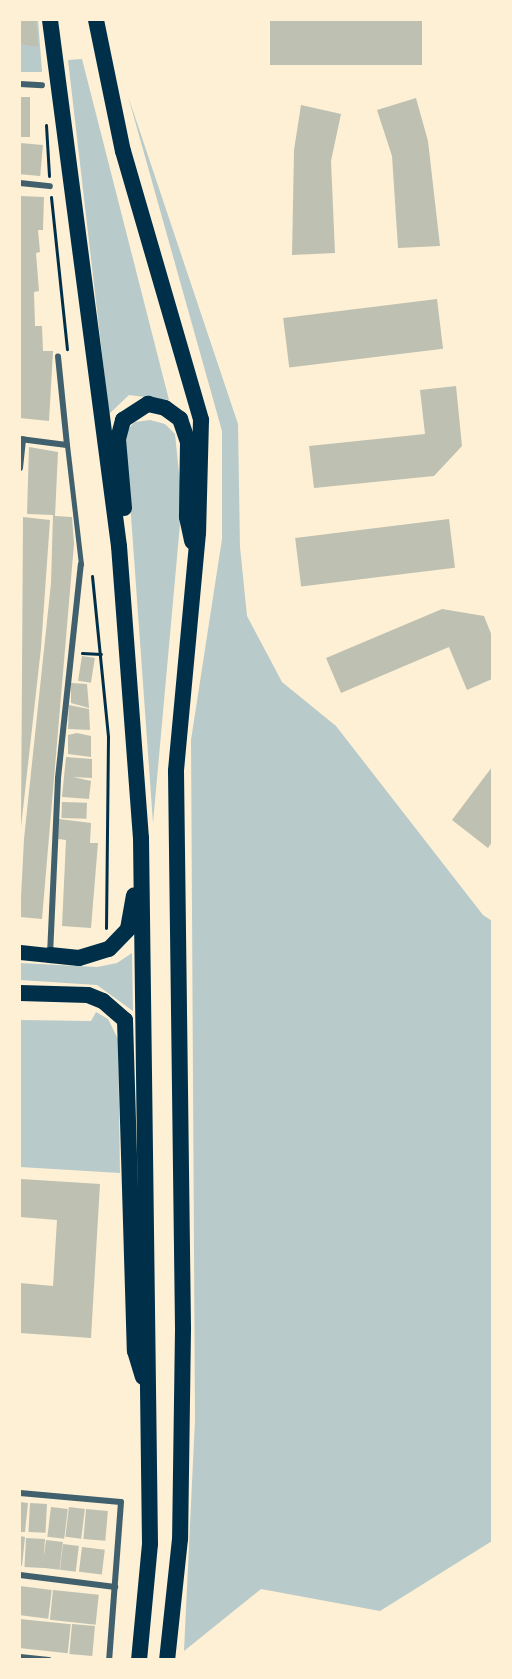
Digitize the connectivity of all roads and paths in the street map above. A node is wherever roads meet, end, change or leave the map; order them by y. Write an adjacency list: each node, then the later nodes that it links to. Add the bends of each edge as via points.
1 (50, 20): 11 (highway)
2 (96, 20): 12 (highway, via 123,151 201,420)
3 (20, 84): 4 (street)
4 (42, 85)
5 (20, 183): 6 (street)
6 (50, 186)
7 (58, 356): 9 (street)
8 (21, 439): 9 (street); 10 (street)
9 (67, 445): 13 (street)
10 (20, 468)
11 (118, 546): 12 (highway, via 125,507 118,439 123,420 148,404 165,408 180,419 188,442 187,517); 16 (highway)
12 (196, 557): 30 (highway, via 176,771 183,1329 180,1539)
13 (81, 564): 14 (street)
14 (70, 653): 15 (path); 20 (street, via 58,778)
15 (101, 654)
16 (141, 838): 20 (highway, via 134,903 128,929 119,941 91,956); 22 (highway)
17 (106, 918): 18 (path)
18 (105, 928)
19 (20, 952): 20 (main road)
20 (50, 955)
21 (20, 993): 22 (highway, via 88,995 104,1001 125,1020 135,1351)
22 (148, 1392): 29 (highway, via 150,1545)
23 (20, 1493): 25 (street, via 121,1502)
24 (20, 1575): 25 (street)
25 (115, 1587): 28 (street)
26 (20, 1657): 27 (street)
27 (49, 1659)
28 (109, 1659)
29 (139, 1659)
30 (167, 1659)

